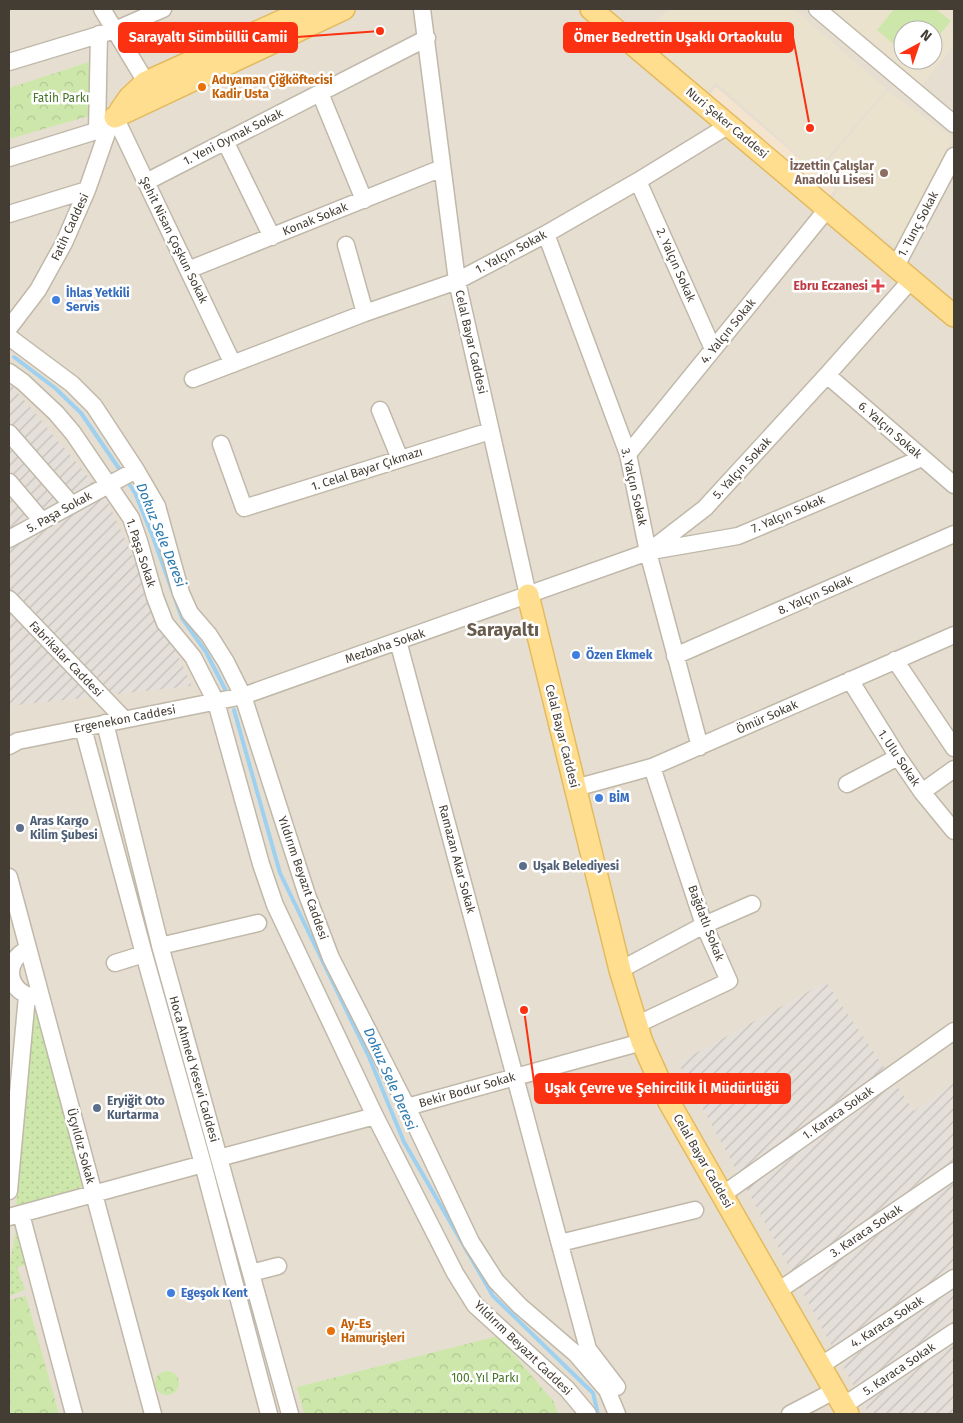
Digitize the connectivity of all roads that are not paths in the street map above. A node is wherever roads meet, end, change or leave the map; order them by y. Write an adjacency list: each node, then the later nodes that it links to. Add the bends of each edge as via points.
1 (102, 9): 8 (street)
2 (163, 9): 8 (street)
3 (308, 9): 12 (main road, Fatih Caddesi)
4 (344, 9): 15 (main road)
5 (422, 9): 10 (street, Celal Bayar Caddesi)
6 (591, 9): 16 (main road, Nuri Şeker Caddesi)
7 (818, 9): 14 (street)
8 (115, 30): 9 (street); 12 (street)
9 (99, 34): 11 (street); 15 (street)
10 (427, 38): 13 (street, 1. Yeni Oymak Sokak); 20 (street, Celal Bayar Caddesi)
11 (9, 62)
12 (146, 82): 15 (main road, Fatih Caddesi)
13 (320, 93): 17 (street, 1. Yeni Oymak Sokak); 24 (street)
14 (954, 124)
15 (107, 125): 19 (street); 22 (street, Şehit Nisan Çoşkun Sokak); 23 (street, Fatih Caddesi)
16 (729, 125): 21 (street, 1. Yalçın Sokak); 25 (main road, Nuri Şeker Caddesi)
17 (226, 141): 22 (street, 1. Yeni Oymak Sokak); 28 (street)
18 (954, 156): 31 (street, 1. Tunç Sokak)
19 (9, 158)
20 (442, 168): 24 (street, Konak Sokak); 32 (street, Celal Bayar Caddesi)
21 (638, 181): 27 (street, 1. Yalçın Sokak); 37 (street, 2. Yalçın Sokak)
22 (146, 182): 30 (street, Şehit Nisan Çoşkun Sokak)
23 (87, 190): 26 (street); 35 (street, Fatih Caddesi, via 64,243 38,290)
24 (364, 200): 28 (street, Konak Sokak)
25 (828, 208): 31 (main road, Nuri Şeker Caddesi); 37 (street, 4. Yalçın Sokak)
26 (9, 214)
27 (546, 234): 32 (street, 1. Yalçın Sokak); 46 (street, 3. Yalçın Sokak)
28 (272, 236): 30 (street, Konak Sokak)
29 (346, 245): 33 (street)
30 (188, 270): 38 (street, Şehit Nisan Çoşkun Sokak)
31 (904, 273): 34 (main road, Nuri Şeker Caddesi); 40 (street, 5. Yalçın Sokak)
32 (457, 281): 33 (street, 1. Yalçın Sokak); 43 (street, Celal Bayar Caddesi)
33 (365, 313): 38 (street, 1. Yalçın Sokak)
34 (954, 316)
35 (9, 328)
36 (9, 337): 49 (street, Yıldırım Beyazıt Caddesi, via 72,384 94,406)
37 (713, 349): 46 (street, 4. Yalçın Sokak)
38 (233, 364): 41 (street, 1. Yalçın Sokak)
39 (9, 372): 49 (street, 1. Paşa Sokak)
40 (827, 375): 47 (street, 6. Yalçın Sokak); 56 (street, 5. Yalçın Sokak, via 705,508)
41 (193, 379)
42 (380, 410): 48 (street)
43 (490, 430): 48 (street, 1. Celal Bayar Çıkmazı); 57 (street, Celal Bayar Caddesi)
44 (9, 433): 52 (street)
45 (221, 444): 48 (street, 1. Celal Bayar Çıkmazı, via 244,508)
46 (628, 454): 56 (street, 3. Yalçın Sokak)
47 (922, 458): 51 (street, 6. Yalçın Sokak); 56 (street, 7. Yalçın Sokak, via 738,536)
48 (400, 459)
49 (123, 477): 52 (street, 5. Paşa Sokak); 64 (street, Yıldırım Beyazıt Caddesi, via 157,506 181,593 190,613 226,662); 65 (street, 1. Paşa Sokak, via 131,518 165,623 193,657)
50 (9, 482): 53 (street)
51 (954, 485)
52 (72, 505): 53 (street, 5. Paşa Sokak)
53 (42, 521): 55 (street, 5. Paşa Sokak)
54 (954, 534): 61 (street, 8. Yalçın Sokak)
55 (9, 539)
56 (648, 552): 57 (street, 5. Yalçın Sokak); 61 (street, 3. Yalçın Sokak)
57 (528, 596): 60 (street, Mezbaha Sokak); 76 (main road, Celal Bayar Caddesi)
58 (9, 599): 66 (street, Fabrikalar Caddesi)
59 (954, 635): 62 (street, Ömür Sokak)
60 (398, 641): 64 (street, Mezbaha Sokak); 91 (street, Ramazan Akar Sokak)
61 (675, 656): 70 (street, 3. Yalçın Sokak)
62 (896, 660): 63 (street, Ömür Sokak); 71 (street)
63 (850, 680): 70 (street, Ömür Sokak); 72 (street, 1. Ulu Sokak)
64 (243, 696): 65 (street, Ergenekon Caddesi); 92 (street, Yıldırım Beyazıt Caddesi, via 307,895 331,958)
65 (216, 702): 66 (street, Ergenekon Caddesi); 93 (street, Yıldırım Beyazıt Caddesi, via 275,905)
66 (124, 719): 67 (street, Ergenekon Caddesi)
67 (105, 723): 68 (street, Ergenekon Caddesi); 83 (street, Hoca Ahmed Yesevi Caddesi)
68 (83, 728): 69 (street, Ergenekon Caddesi); 85 (street, Hoca Ahmed Yesevi Caddesi)
69 (12, 743)
70 (700, 747): 73 (street, Ömür Sokak)
71 (954, 748)
72 (898, 757): 75 (street); 77 (street, 1. Ulu Sokak)
73 (652, 767): 76 (street, Ömür Sokak); 82 (street, Bağdatlı Sokak)
74 (954, 769): 77 (street)
75 (847, 784)
76 (575, 788): 87 (main road, Celal Bayar Caddesi)
77 (922, 792): 78 (street, 1. Ulu Sokak)
78 (954, 831)
79 (9, 877): 84 (street, Üçyıldız Sokak)
80 (752, 904): 82 (street)
81 (258, 923): 83 (street)
82 (704, 924): 87 (street); 90 (street, Bağdatlı Sokak, via 729,981)
83 (160, 946): 94 (street, Hoca Ahmed Yesevi Caddesi)
84 (28, 949): 88 (street, Üçyıldız Sokak); 88 (street, via 16,957 11,972 15,986)
85 (144, 954): 86 (street); 95 (street, Hoca Ahmed Yesevi Caddesi)
86 (115, 963)
87 (620, 970): 90 (main road, Celal Bayar Caddesi)
88 (34, 996): 97 (street); 98 (street, Üçyıldız Sokak)
89 (954, 1031): 99 (street, 1. Karaca Sokak)
90 (640, 1033): 91 (street, Bekir Bodur Sokak); 99 (main road, Celal Bayar Caddesi, via 668,1102)
91 (516, 1077): 92 (street, Bekir Bodur Sokak); 102 (street, Ramazan Akar Sokak)
92 (407, 1107): 116 (street, Yıldırım Beyazıt Caddesi, via 471,1242 496,1281 576,1354 607,1390)
93 (375, 1116): 94 (street); 115 (street, Yıldırım Beyazıt Caddesi, via 455,1273 476,1305 567,1389)
94 (219, 1158): 104 (street, Hoca Ahmed Yesevi Caddesi)
95 (203, 1164): 98 (street); 113 (street, Hoca Ahmed Yesevi Caddesi)
96 (954, 1171): 106 (street, 3. Karaca Sokak)
97 (9, 1191)
98 (94, 1194): 101 (street); 112 (street, Üçyıldız Sokak)
99 (722, 1195): 106 (main road, Celal Bayar Caddesi)
100 (695, 1210): 102 (street)
101 (15, 1215): 111 (street)
102 (560, 1243): 117 (street, Ramazan Akar Sokak, via 588,1349 616,1384)
103 (278, 1266): 104 (street)
104 (251, 1274): 114 (street, Hoca Ahmed Yesevi Caddesi)
105 (954, 1278): 108 (street, 4. Karaca Sokak)
106 (778, 1291): 108 (main road, Celal Bayar Caddesi)
107 (954, 1332): 109 (street, 5. Karaca Sokak)
108 (820, 1366): 109 (main road, Celal Bayar Caddesi)
109 (842, 1404): 110 (street, 5. Karaca Sokak)
110 (799, 1412)
111 (74, 1414)
112 (153, 1414)
113 (269, 1414)
114 (290, 1414)
115 (588, 1414)
116 (617, 1414)
117 (625, 1414)

